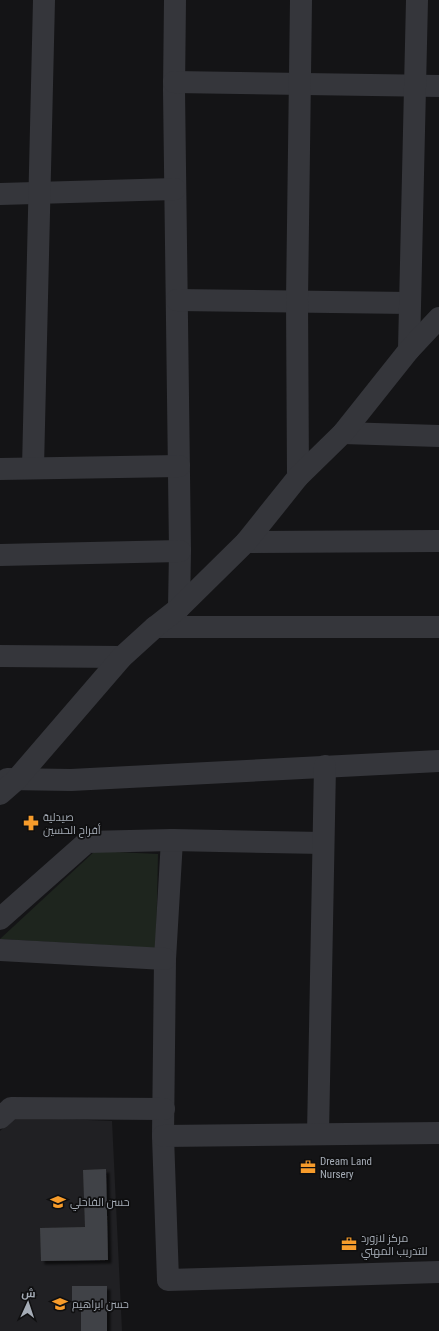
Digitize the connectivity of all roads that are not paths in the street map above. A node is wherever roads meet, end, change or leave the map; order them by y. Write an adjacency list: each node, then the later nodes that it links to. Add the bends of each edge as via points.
1 (44, 0): 10 (street)
2 (175, 0): 5 (street)
3 (301, 0): 6 (street)
4 (417, 0): 7 (street)
5 (174, 82): 6 (street); 9 (street)
6 (300, 83): 7 (street); 13 (street)
7 (415, 86): 8 (street); 14 (street)
8 (439, 86)
9 (175, 189): 10 (street); 12 (street)
10 (39, 193): 11 (street); 20 (street)
11 (0, 194)
12 (177, 300): 13 (street); 19 (street)
13 (297, 300): 14 (street); 22 (street)
14 (410, 303): 16 (street)
15 (436, 326): 16 (street)
16 (409, 350): 17 (street)
17 (343, 432): 18 (street); 22 (street)
18 (439, 436)
19 (179, 466): 20 (street); 25 (street)
20 (33, 468): 21 (street)
21 (0, 469)
22 (298, 477): 24 (street)
23 (439, 541): 24 (street)
24 (246, 542): 27 (street)
25 (180, 551): 26 (street); 27 (street)
26 (0, 555)
27 (179, 608): 28 (street)
28 (155, 627): 29 (street); 31 (street)
29 (439, 627)
30 (0, 656): 31 (street)
31 (122, 657): 34 (street)
32 (439, 761): 33 (street)
33 (325, 766): 34 (street); 36 (street)
34 (5, 784)
35 (172, 840): 36 (street); 37 (street, via 87,842); 39 (street)
36 (323, 843): 43 (street)
37 (0, 918)
38 (0, 950): 39 (street)
39 (165, 959): 40 (street)
40 (164, 1109): 41 (street, via 11,1108); 44 (street)
41 (0, 1118)
42 (439, 1133): 43 (street)
43 (318, 1134): 44 (street)
44 (163, 1136): 45 (street, via 168,1280)
45 (439, 1272)

